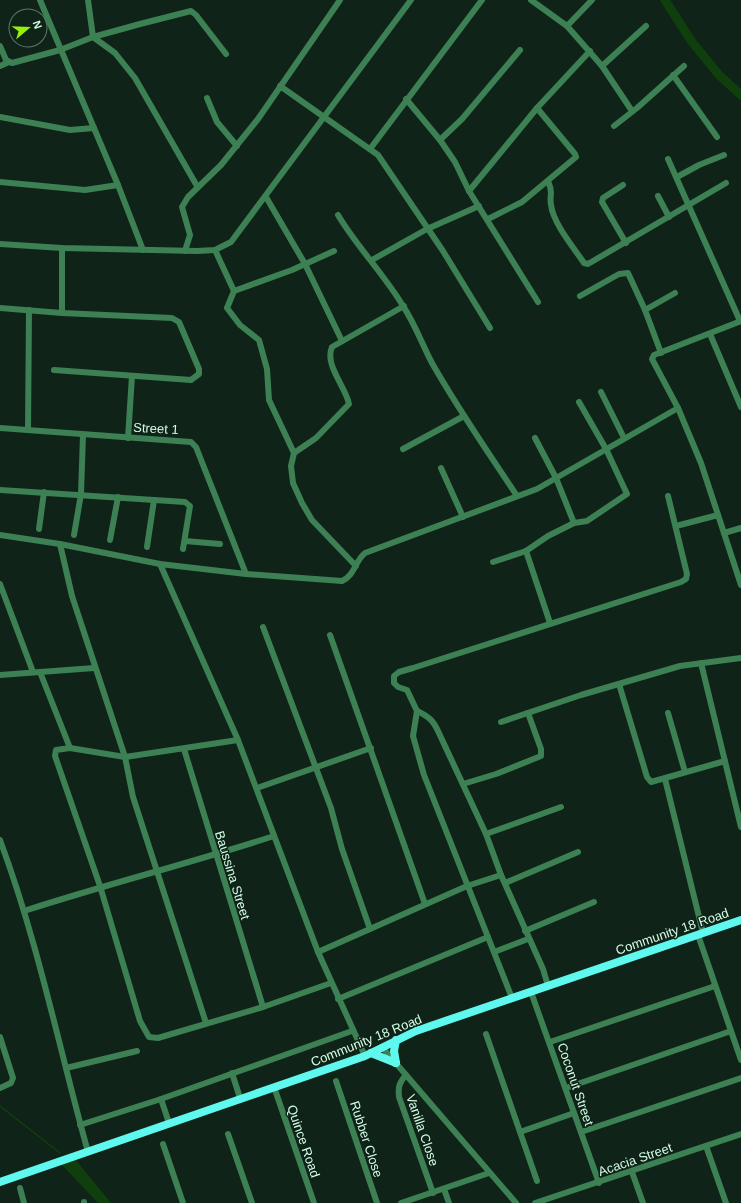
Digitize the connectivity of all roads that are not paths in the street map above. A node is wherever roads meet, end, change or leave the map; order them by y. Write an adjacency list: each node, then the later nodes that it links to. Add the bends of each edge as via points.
1 (40, 0): 12 (street)
2 (88, 0): 10 (street)
3 (340, 0): 21 (street)
4 (411, 0): 27 (street)
5 (482, 0): 23 (street)
6 (531, 0): 8 (street)
7 (592, 0): 8 (street)
8 (567, 26): 14 (street)
9 (646, 26): 18 (street)
10 (93, 37): 12 (street); 15 (street, via 190,11 196,15); 42 (street, via 115,53 135,78)
11 (0, 46): 16 (street)
12 (60, 50): 16 (street); 29 (street)
13 (520, 50): 31 (street, via 462,119)
14 (590, 51): 18 (street); 24 (street)
15 (226, 54)
16 (9, 62): 17 (street)
17 (0, 66)
18 (602, 66): 25 (street)
19 (684, 66): 20 (street)
20 (673, 75): 25 (street); 30 (street)
21 (280, 86): 27 (street); 32 (street)
22 (207, 98): 32 (street, via 217,122)
23 (406, 99): 31 (street); 33 (street)
24 (537, 108): 37 (street, via 576,156); 43 (street)
25 (632, 111): 28 (street)
26 (0, 117): 29 (street, via 70,130)
27 (324, 118): 33 (street); 44 (street)
28 (614, 126)
29 (94, 128): 40 (street)
30 (717, 137)
31 (440, 140): 43 (street, via 455,162)
32 (237, 146): 42 (street, via 204,182)
33 (370, 148): 51 (street, via 378,155)
34 (724, 155): 36 (street)
35 (668, 159): 36 (street)
36 (677, 177): 46 (street)
37 (548, 181): 50 (street, via 522,202); 52 (street, via 552,189 551,205 558,223 584,263 588,264)
38 (0, 182): 40 (street, via 84,190)
39 (726, 183): 46 (street)
40 (118, 185): 55 (street)
41 (623, 185): 52 (street, via 603,198 602,202)
42 (197, 186): 57 (street, via 182,207 190,235)
43 (469, 191): 47 (street)
44 (266, 196): 56 (street, via 231,242); 60 (street)
45 (658, 196): 49 (street)
46 (689, 204): 49 (street); 70 (street)
47 (479, 206): 50 (street); 51 (street)
48 (338, 215): 59 (street, via 352,238)
49 (669, 217): 52 (street)
50 (488, 220): 64 (street)
51 (427, 229): 59 (street); 71 (street)
52 (626, 243)
53 (0, 244): 54 (street)
54 (62, 248): 55 (street); 69 (street)
55 (143, 250): 57 (street)
56 (215, 250): 57 (street); 61 (street)
57 (185, 251)
58 (334, 251): 60 (street)
59 (372, 260): 65 (street)
60 (305, 264): 61 (street); 73 (street)
61 (234, 292): 90 (street, via 227,308 240,325 258,340 267,369 269,400)
62 (675, 293): 68 (street)
63 (580, 296): 68 (street, via 626,272)
64 (538, 302)
65 (404, 306): 73 (street); 81 (street, via 432,362)
66 (0, 308): 67 (street)
67 (29, 310): 69 (street); 83 (street)
68 (645, 310): 74 (street)
69 (62, 313): 76 (street, via 176,320 199,369 197,377 191,380)
70 (741, 321): 72 (street)
71 (490, 328)
72 (710, 334): 74 (street); 79 (street)
73 (342, 341): 90 (street, via 330,352 332,365 349,404 316,438)
74 (661, 353): 80 (street, via 654,355 652,359)
75 (54, 370): 76 (street)
76 (132, 376): 85 (street)
77 (601, 392): 87 (street)
78 (579, 402): 89 (street)
79 (741, 407)
80 (678, 408): 87 (street); 100 (street, via 701,463)
81 (464, 416): 88 (street); 96 (street)
82 (0, 428): 83 (street, Street 1)
83 (28, 430): 84 (street, Street 1)
84 (84, 435): 85 (street, Street 1); 95 (street)
85 (128, 438): 119 (street, Street 1, via 188,441 194,444)
86 (535, 438): 92 (street)
87 (624, 438): 89 (street)
88 (403, 449)
89 (606, 449): 92 (street); 102 (street, via 627,494 596,517)
90 (294, 453): 118 (street, via 291,466 293,483 302,503 312,520)
91 (441, 468): 101 (street)
92 (556, 478): 96 (street); 102 (street)
93 (0, 490): 94 (street)
94 (44, 492): 95 (street); 105 (street)
95 (80, 494): 98 (street); 108 (street)
96 (517, 496): 101 (street)
97 (668, 496): 103 (street)
98 (118, 497): 99 (street); 109 (street)
99 (154, 500): 110 (street, via 188,503 190,506); 113 (street)
100 (718, 515): 103 (street); 106 (street)
101 (463, 517): 118 (street, via 365,553)
102 (574, 523): 115 (street)
103 (676, 526): 122 (street, via 686,579)
104 (741, 528): 106 (street)
105 (39, 529)
106 (724, 533): 121 (street)
107 (0, 535): 111 (street)
108 (74, 535)
109 (110, 540)
110 (185, 541): 112 (street); 114 (street)
111 (60, 544): 117 (street); 127 (street, via 72,596)
112 (220, 544)
113 (147, 547)
114 (183, 549)
115 (526, 551): 116 (street); 122 (street)
116 (493, 562)
117 (160, 564): 119 (street); 136 (street)
118 (356, 566): 119 (street, via 348,578 342,581)
119 (246, 574)
120 (0, 584): 128 (street)
121 (741, 585)
122 (550, 623): 132 (street, via 399,672 394,676 394,683 407,690)
123 (263, 627): 142 (street)
124 (330, 635): 138 (street)
125 (741, 658): 126 (street)
126 (701, 663): 131 (street, via 680,666); 141 (street)
127 (94, 668): 129 (street); 140 (street)
128 (33, 672): 129 (street); 130 (street)
129 (40, 672): 137 (street)
130 (0, 675)
131 (619, 684): 133 (street); 144 (street, via 648,780 654,782)
132 (417, 712): 145 (street, via 433,721); 159 (street, via 414,736 417,754)
133 (528, 713): 135 (street); 145 (street, via 541,749 541,756)
134 (668, 713): 143 (street)
135 (501, 722)
136 (238, 740): 139 (street); 146 (street)
137 (70, 748): 140 (street); 158 (street, via 56,750 55,756)
138 (371, 748): 142 (street); 161 (street)
139 (184, 749): 140 (street); 154 (street, Baussina Street)
140 (125, 757): 155 (street, via 133,797)
141 (725, 761): 143 (street); 148 (street)
142 (315, 766): 146 (street); 164 (street)
143 (685, 772): 144 (street)
144 (665, 779): 166 (street)
145 (463, 784): 149 (street)
146 (257, 788): 150 (street)
147 (561, 807): 149 (street)
148 (741, 827)
149 (486, 834): 156 (street)
150 (274, 836): 154 (street); 169 (street)
151 (0, 840): 153 (street)
152 (578, 852): 157 (street)
153 (2, 854): 162 (street)
154 (216, 855): 155 (street); 177 (street, Baussina Street)
155 (157, 871): 158 (street); 178 (street)
156 (501, 875): 157 (street); 159 (street)
157 (504, 882): 165 (street)
158 (100, 886): 162 (street); 178 (street, via 146,1034 158,1038)
159 (467, 886): 161 (street); 167 (street)
160 (594, 902): 165 (street)
161 (425, 904): 164 (street)
162 (24, 911): 190 (street)
163 (741, 920): 166 (main road, Community 18 Road)
164 (370, 929): 169 (street)
165 (525, 931): 168 (street)
166 (701, 934): 172 (main road, Community 18 Road); 173 (street)
167 (488, 937): 170 (street); 176 (street)
168 (528, 939): 170 (street); 172 (street, via 543,969)
169 (318, 952): 171 (street)
170 (494, 952): 175 (street)
171 (331, 983): 176 (street); 177 (street)
172 (548, 986): 174 (main road, Community 18 Road)
173 (715, 986): 179 (street); 184 (street)
174 (531, 992): 175 (main road, Community 18 Road); 184 (street, Coconut Street)
175 (512, 998): 183 (main road, Community 18 Road)
176 (338, 999): 180 (street)
177 (263, 1007): 178 (street)
178 (206, 1024)
179 (731, 1031): 188 (street); 197 (street)
180 (352, 1032): 187 (street); 191 (street)
181 (486, 1034): 203 (street)
182 (0, 1037): 196 (street, via 13,1078 11,1083)
183 (396, 1040): 185 (main road, Community 18 Road); 189 (main road)
184 (550, 1042): 197 (street, Coconut Street)
185 (382, 1047): 187 (main road, Community 18 Road); 189 (street)
186 (138, 1051): 190 (street)
187 (368, 1055): 189 (main road); 195 (main road, Community 18 Road)
188 (741, 1058)
189 (396, 1063): 192 (street)
190 (66, 1068): 202 (street)
191 (232, 1074): 198 (street); 199 (street)
192 (406, 1075): 211 (street); 217 (street, Vanilla Close, via 400,1082 399,1097)
193 (741, 1078): 204 (street)
194 (336, 1081): 222 (street, Rubber Close)
195 (274, 1087): 198 (main road, Community 18 Road); 221 (street, Quince Road)
196 (0, 1088)
197 (566, 1088): 200 (street, Coconut Street)
198 (240, 1098): 201 (main road, Community 18 Road)
199 (161, 1099): 201 (street); 202 (street)
200 (574, 1113): 203 (street); 204 (street, Coconut Street)
201 (169, 1123): 209 (main road, Community 18 Road)
202 (80, 1125): 209 (street)
203 (520, 1132): 212 (street)
204 (581, 1132): 214 (street, Coconut Street)
205 (228, 1134): 220 (street)
206 (741, 1134): 208 (street, Acacia Street)
207 (163, 1144): 219 (street)
208 (706, 1146): 210 (street, Acacia Street); 228 (street)
209 (88, 1152): 213 (main road, Community 18 Road)
210 (632, 1172): 214 (street, Acacia Street); 227 (street)
211 (489, 1173): 216 (street); 225 (street)
212 (537, 1181)
213 (0, 1182)
214 (599, 1183): 226 (street, Acacia Street)
215 (20, 1188): 218 (street)
216 (444, 1189): 217 (street); 224 (street)
217 (433, 1193): 223 (street)
218 (24, 1203)
219 (183, 1203)
220 (252, 1203)
221 (314, 1203)
222 (376, 1203)
223 (401, 1203)
224 (449, 1203)
225 (516, 1203)
226 (535, 1203)
227 (643, 1203)
228 (726, 1203)

